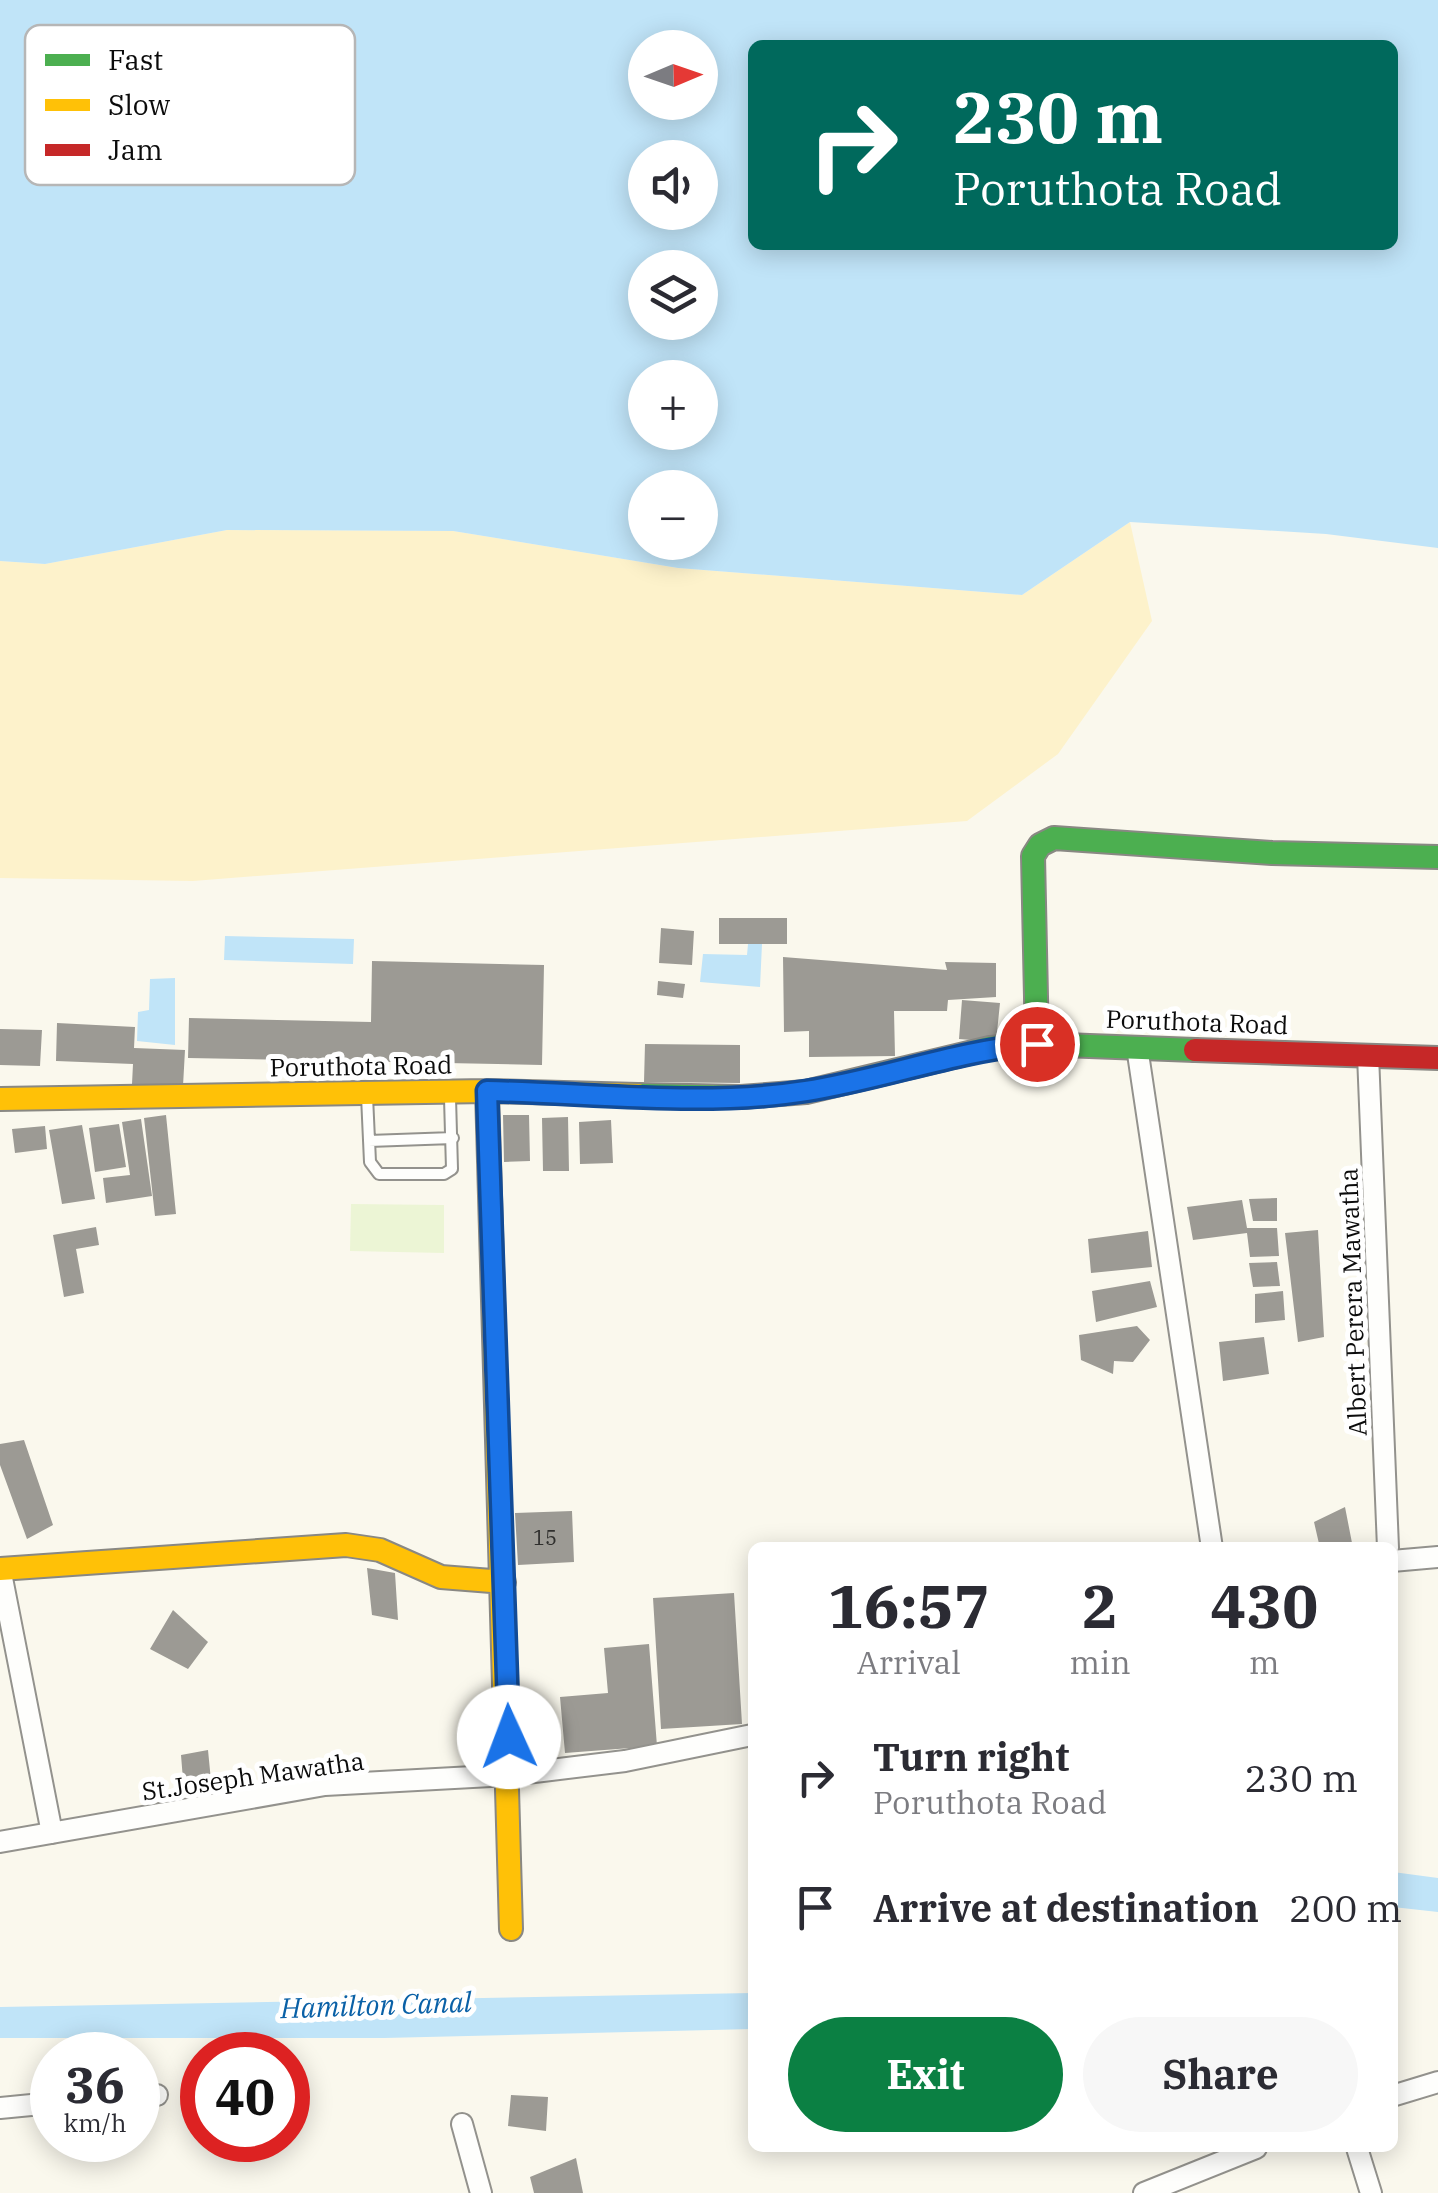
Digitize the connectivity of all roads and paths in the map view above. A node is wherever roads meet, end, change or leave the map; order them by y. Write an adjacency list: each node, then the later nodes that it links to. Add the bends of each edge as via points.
1 (1438, 857): 2 (street, via 1054,838 1033,856)
2 (1037, 1044): 3 (street, Poruthota Road); 6 (street, Poruthota Road, via 990,1048 790,1093)
3 (1137, 1047): 4 (street, Poruthota Road); 12 (street)
4 (1368, 1055): 5 (street, Poruthota Road); 13 (street, Albert Perera Mawatha)
5 (1438, 1058)
6 (487, 1091): 7 (street, Poruthota Road); 17 (street)
7 (450, 1092): 8 (street, Poruthota Road); 10 (lane)
8 (367, 1093): 9 (street, Poruthota Road); 11 (lane)
9 (0, 1099)
10 (453, 1138): 11 (lane); 11 (lane, via 455,1164 444,1174 379,1174 370,1162)
11 (369, 1141)
12 (1211, 1542)
13 (1388, 1542)
14 (1438, 1557): 15 (street)
15 (1398, 1560)
16 (0, 1569): 17 (street, via 346,1546 380,1550 441,1577); 18 (street)
17 (504, 1582): 20 (street)
18 (4, 1611): 21 (street)
19 (748, 1737): 20 (street, St.Joseph Mawatha)
20 (510, 1775): 21 (street, St.Joseph Mawatha, via 324,1785); 23 (street)
21 (52, 1833): 22 (street, St.Joseph Mawatha)
22 (0, 1842)
23 (511, 1929)
24 (1438, 2082): 25 (street)
25 (1398, 2094)
26 (30, 2105): 27 (street)
27 (0, 2108)
28 (462, 2124): 31 (street)
29 (1246, 2152): 32 (street)
30 (1358, 2152): 33 (street)
31 (481, 2193)
32 (1144, 2193)
33 (1370, 2193)

